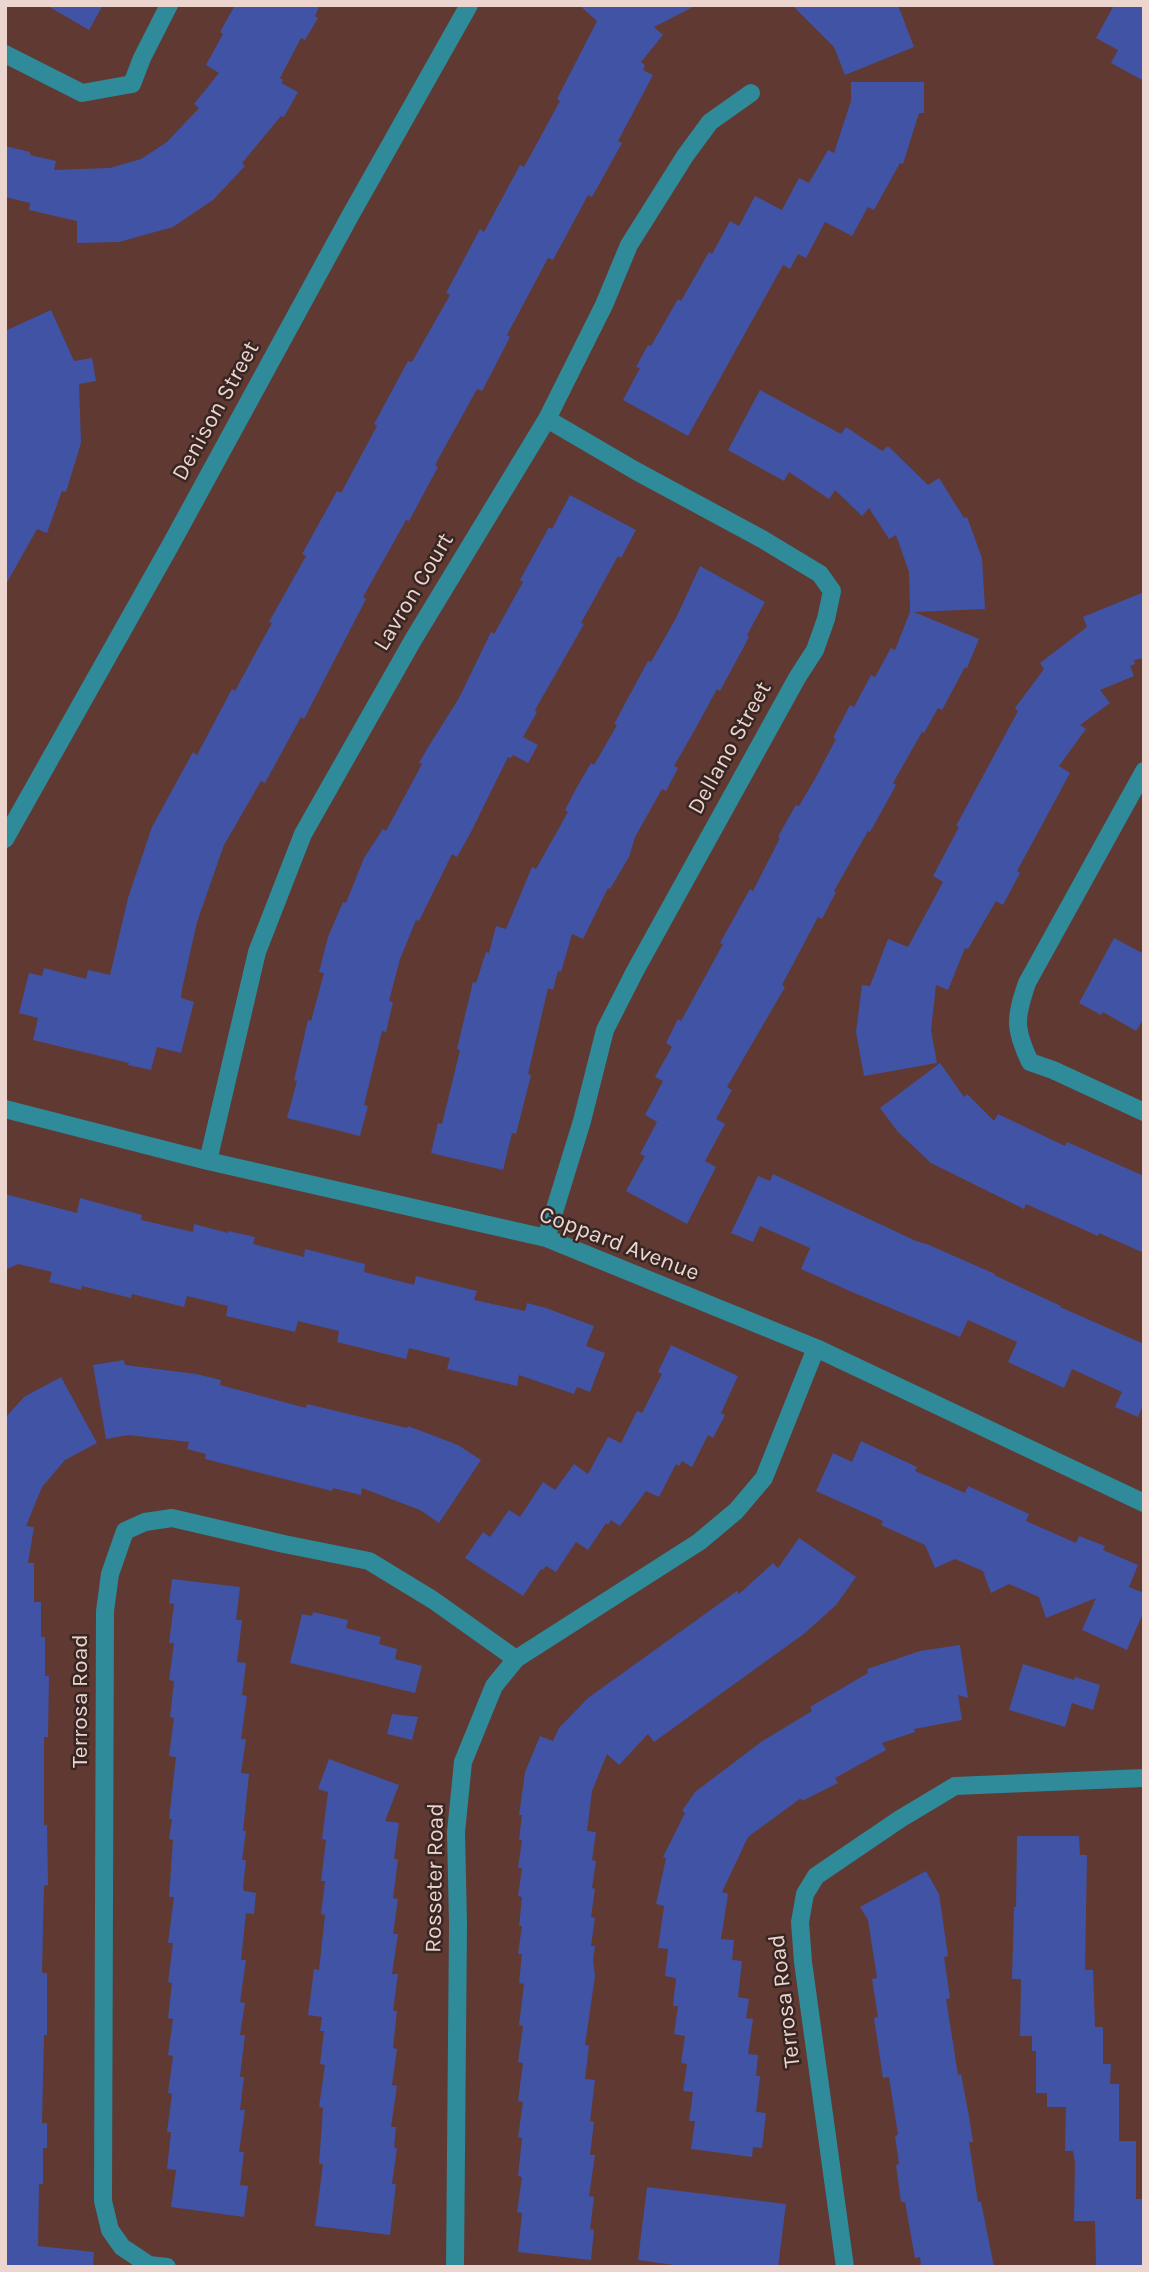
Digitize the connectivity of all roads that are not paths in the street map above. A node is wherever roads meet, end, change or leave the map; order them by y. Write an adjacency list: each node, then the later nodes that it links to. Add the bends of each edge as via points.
1 (169, 5): 3 (street, via 132,85 82,93)
2 (469, 5): 7 (street, Denison Street)
3 (5, 54)
4 (751, 93): 5 (street, Lavron Court, via 710,122 629,244)
5 (547, 419): 10 (street, Lavron Court, via 413,640 303,834 257,952); 11 (street, Dellano Street, via 820,574 832,591 816,650 605,1030)
6 (1144, 771): 9 (street, via 1027,983 1017,1014 1020,1041 1030,1062)
7 (5, 839)
8 (5, 1109): 10 (street, Coppard Avenue)
9 (1144, 1112)
10 (208, 1161): 11 (street, Coppard Avenue)
11 (546, 1238): 12 (street, Coppard Avenue)
12 (816, 1348): 13 (street, Coppard Avenue); 14 (street, Rosseter Road, via 764,1478 736,1511 699,1542)
13 (1144, 1503)
14 (516, 1659): 16 (street, Terrosa Road, via 369,1560 172,1518 125,1531 110,1574 105,1611 103,2202 110,2230 122,2247 149,2265); 17 (street, Rosseter Road, via 494,1686 463,1762 456,1832)
15 (1144, 1778): 18 (street, Terrosa Road, via 955,1786 816,1876 805,1894 800,1922)
16 (167, 2267)
17 (455, 2267)
18 (845, 2267)

